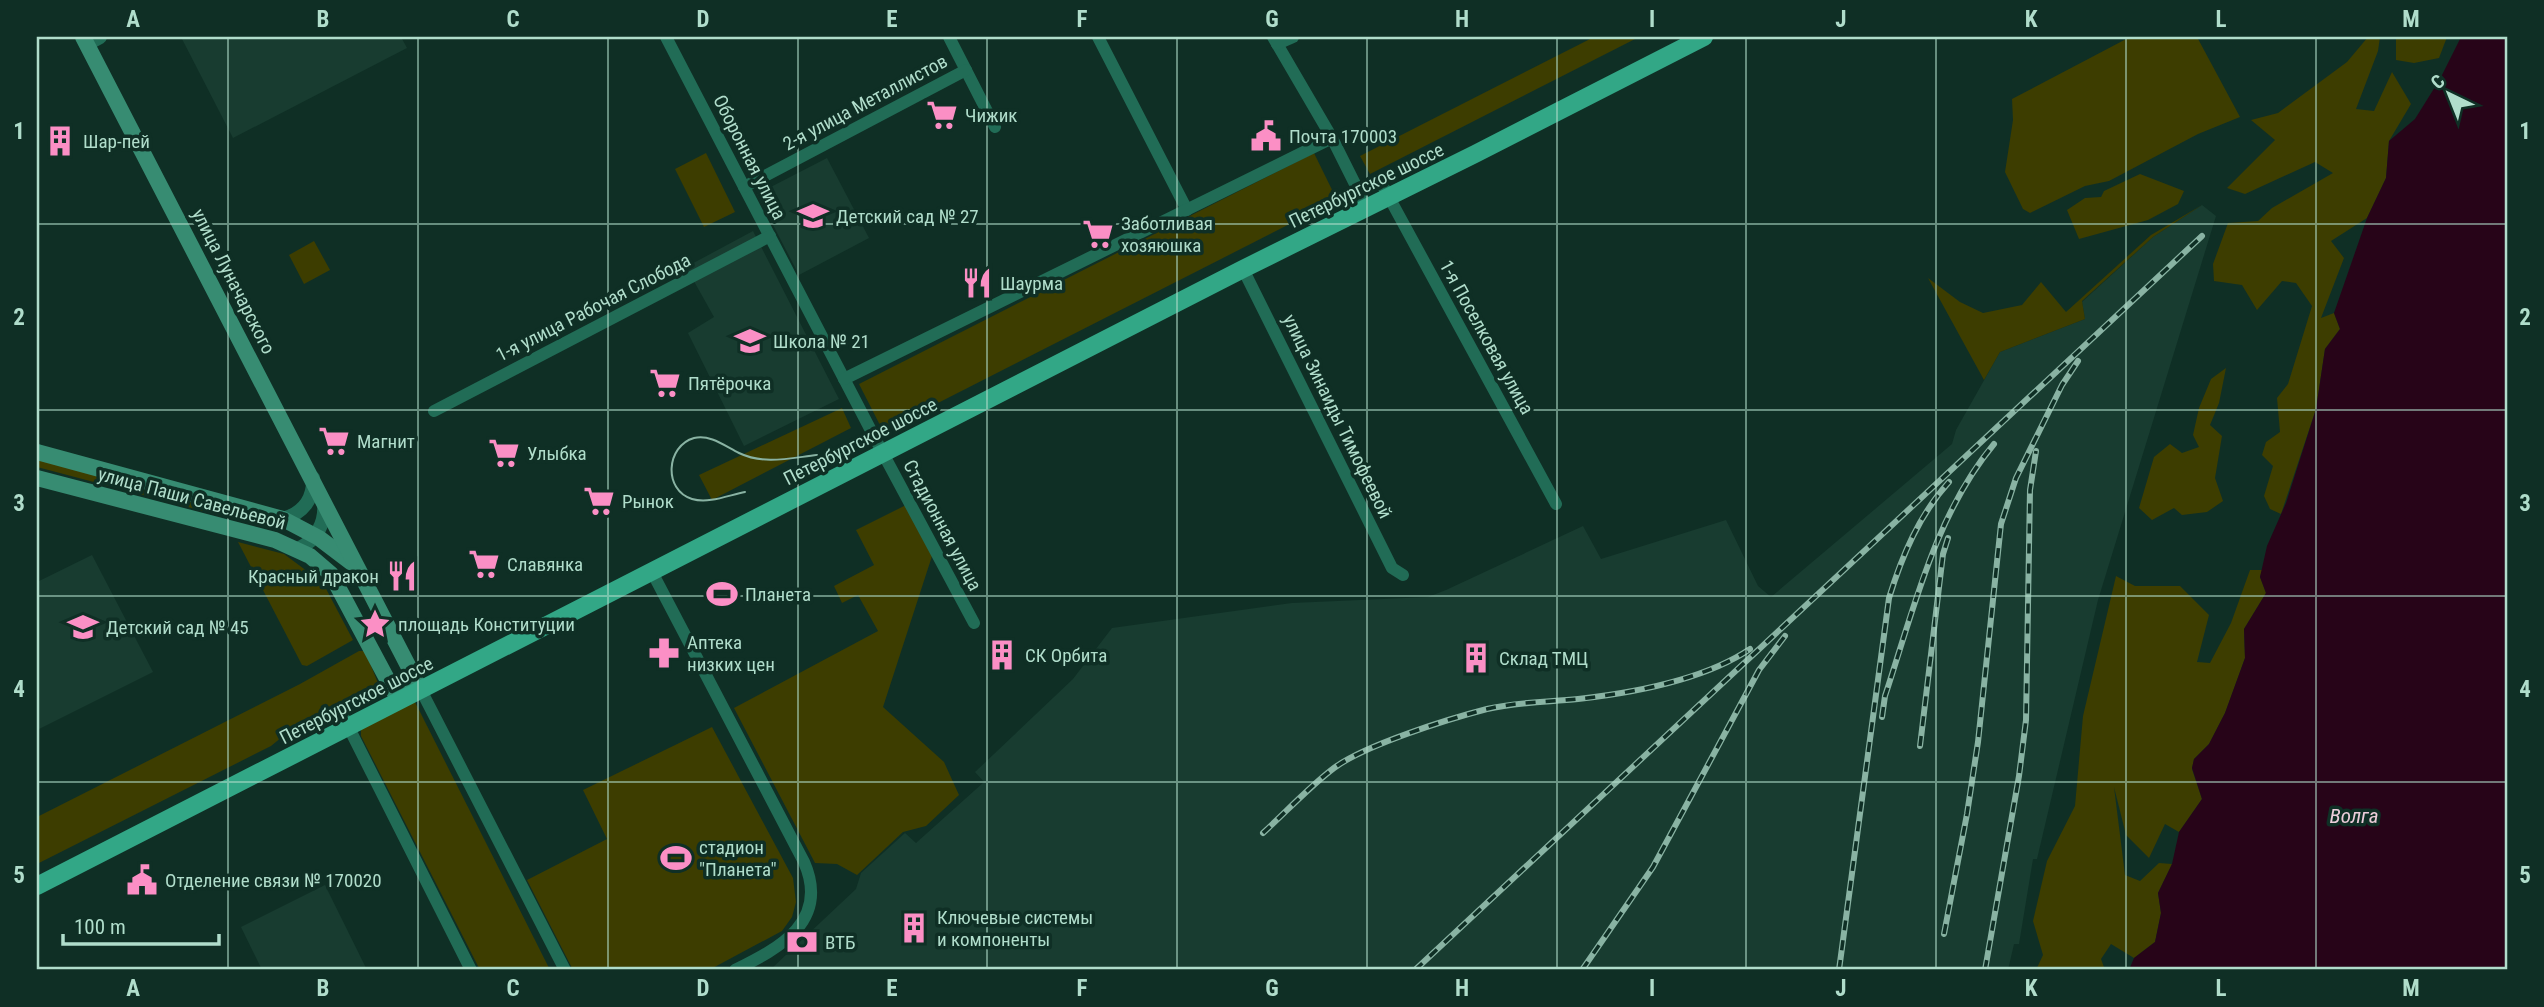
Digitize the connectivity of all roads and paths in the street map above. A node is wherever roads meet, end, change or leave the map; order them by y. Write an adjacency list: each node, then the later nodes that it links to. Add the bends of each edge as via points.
1 (666, 37): 12 (street, Оборонная улица)
2 (949, 37): 9 (street)
3 (1098, 37): 15 (street)
4 (1293, 37): 8 (street)
5 (1681, 37): 13 (main road, Петербургское шоссе)
6 (1704, 37): 13 (main road, Петербургское шоссе)
7 (90, 39): 23 (main road, улица Луначарского)
8 (1275, 40): 11 (street)
9 (966, 70): 10 (street); 12 (street, 2-я улица Металлистов)
10 (995, 127)
11 (1332, 138): 14 (street); 15 (street)
12 (744, 187): 16 (street, Оборонная улица)
13 (1387, 192): 14 (main road, Петербургское шоссе); 25 (street, 1-я Поселковая улица)
14 (1365, 203): 17 (main road, Петербургское шоссе)
15 (1187, 210): 18 (street)
16 (770, 236): 18 (street, Оборонная улица); 19 (street, 1-я улица Рабочая Слобода)
17 (1240, 264): 20 (main road, Петербургское шоссе); 32 (street, улица Зинаиды Тимофеевой, via 1392,568)
18 (844, 379): 20 (street, Оборонная улица)
19 (434, 411)
20 (880, 449): 30 (main road, Петербургское шоссе); 33 (street, Стадионная улица)
21 (37, 452): 26 (main road, улица Паши Савельевой)
22 (37, 478): 29 (main road, улица Паши Савельевой)
23 (313, 478): 24 (main road, улица Луначарского); 26 (street, via 306,504)
24 (323, 499): 27 (street, via 324,517); 28 (main road, улица Луначарского)
25 (1556, 504)
26 (283, 519): 27 (main road, улица Паши Савельевой)
27 (316, 536): 29 (street); 31 (main road, улица Паши Савельевой)
28 (347, 545): 31 (main road, улица Паши Савельевой)
29 (298, 549): 34 (main road, улица Паши Савельевой, via 336,581)
30 (649, 567): 34 (main road, Петербургское шоссе); 40 (street, via 804,862 812,891 791,936 772,952)
31 (359, 569): 34 (main road, улица Паши Савельевой)
32 (1404, 575)
33 (974, 623)
34 (410, 690): 35 (main road, Петербургское шоссе); 39 (street)
35 (347, 723): 36 (main road, Петербургское шоссе); 37 (main road, Петербургское шоссе); 38 (street)
36 (37, 874)
37 (37, 886)
38 (471, 970)
39 (565, 970)
40 (735, 970)

